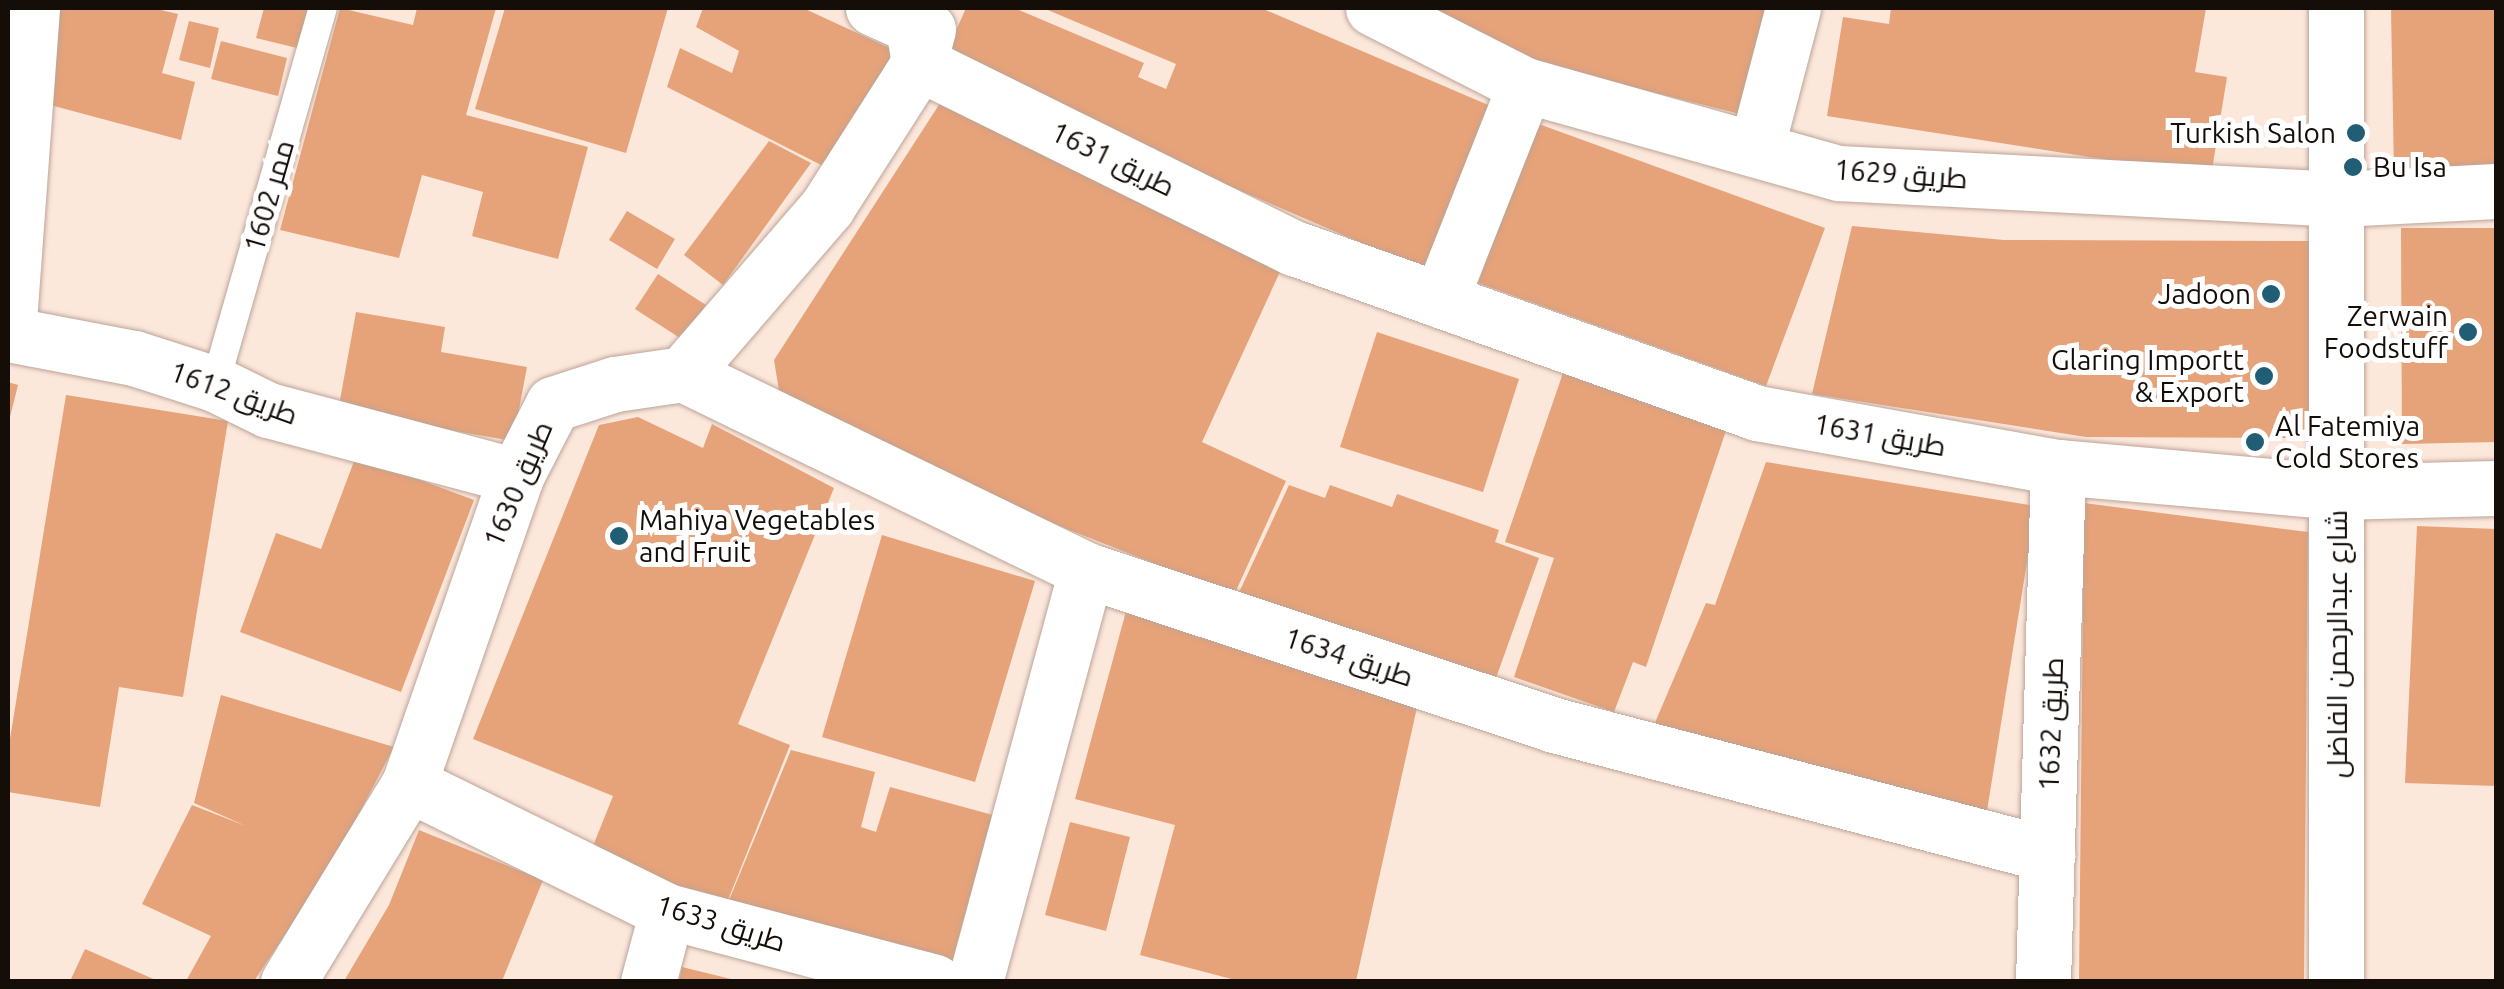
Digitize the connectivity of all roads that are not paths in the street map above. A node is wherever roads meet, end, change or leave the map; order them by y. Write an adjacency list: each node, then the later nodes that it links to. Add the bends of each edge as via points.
1 (32, 8): 14 (street)
2 (323, 8): 16 (lane, ممر 1602)
3 (873, 8): 8 (street, via 912,26)
4 (935, 8): 8 (street)
5 (1373, 8): 9 (street, طريق 1629)
6 (1793, 8): 10 (street)
7 (2336, 8): 12 (street, شارع عبدالرحمن الفاضل)
8 (919, 64): 13 (street, طريق 1631, via 1294,248); 15 (street, via 827,207)
9 (1525, 86): 10 (street, طريق 1629); 13 (street)
10 (1756, 149): 12 (street, طريق 1629, via 1838,173)
11 (2496, 192): 12 (street, طريق 1629)
12 (2339, 200): 20 (street, شارع عبدالرحمن الفاضل)
13 (1440, 300): 17 (street, طريق 1631, via 1757,413)
14 (8, 334): 16 (street, طريق 1612, via 134,358)
15 (683, 374): 18 (street, طريق 1630, via 552,404); 21 (street, طريق 1634)
16 (216, 384): 18 (street, طريق 1612, via 268,410)
17 (2058, 466): 20 (street, طريق 1631); 23 (street, طريق 1632)
18 (516, 476): 22 (street, طريق 1630)
19 (2496, 488): 20 (street, طريق 1631)
20 (2338, 492): 30 (street, شارع عبدالرحمن الفاضل)
21 (1086, 570): 23 (street, طريق 1634, via 1554,725); 28 (street)
22 (409, 784): 24 (street, طريق 1633); 25 (street, طريق 1630)
23 (2047, 854): 29 (street, طريق 1632)
24 (667, 911): 26 (street); 27 (street, طريق 1633)
25 (288, 982)
26 (648, 982)
27 (935, 982)
28 (976, 982)
29 (2044, 982)
30 (2336, 982)

